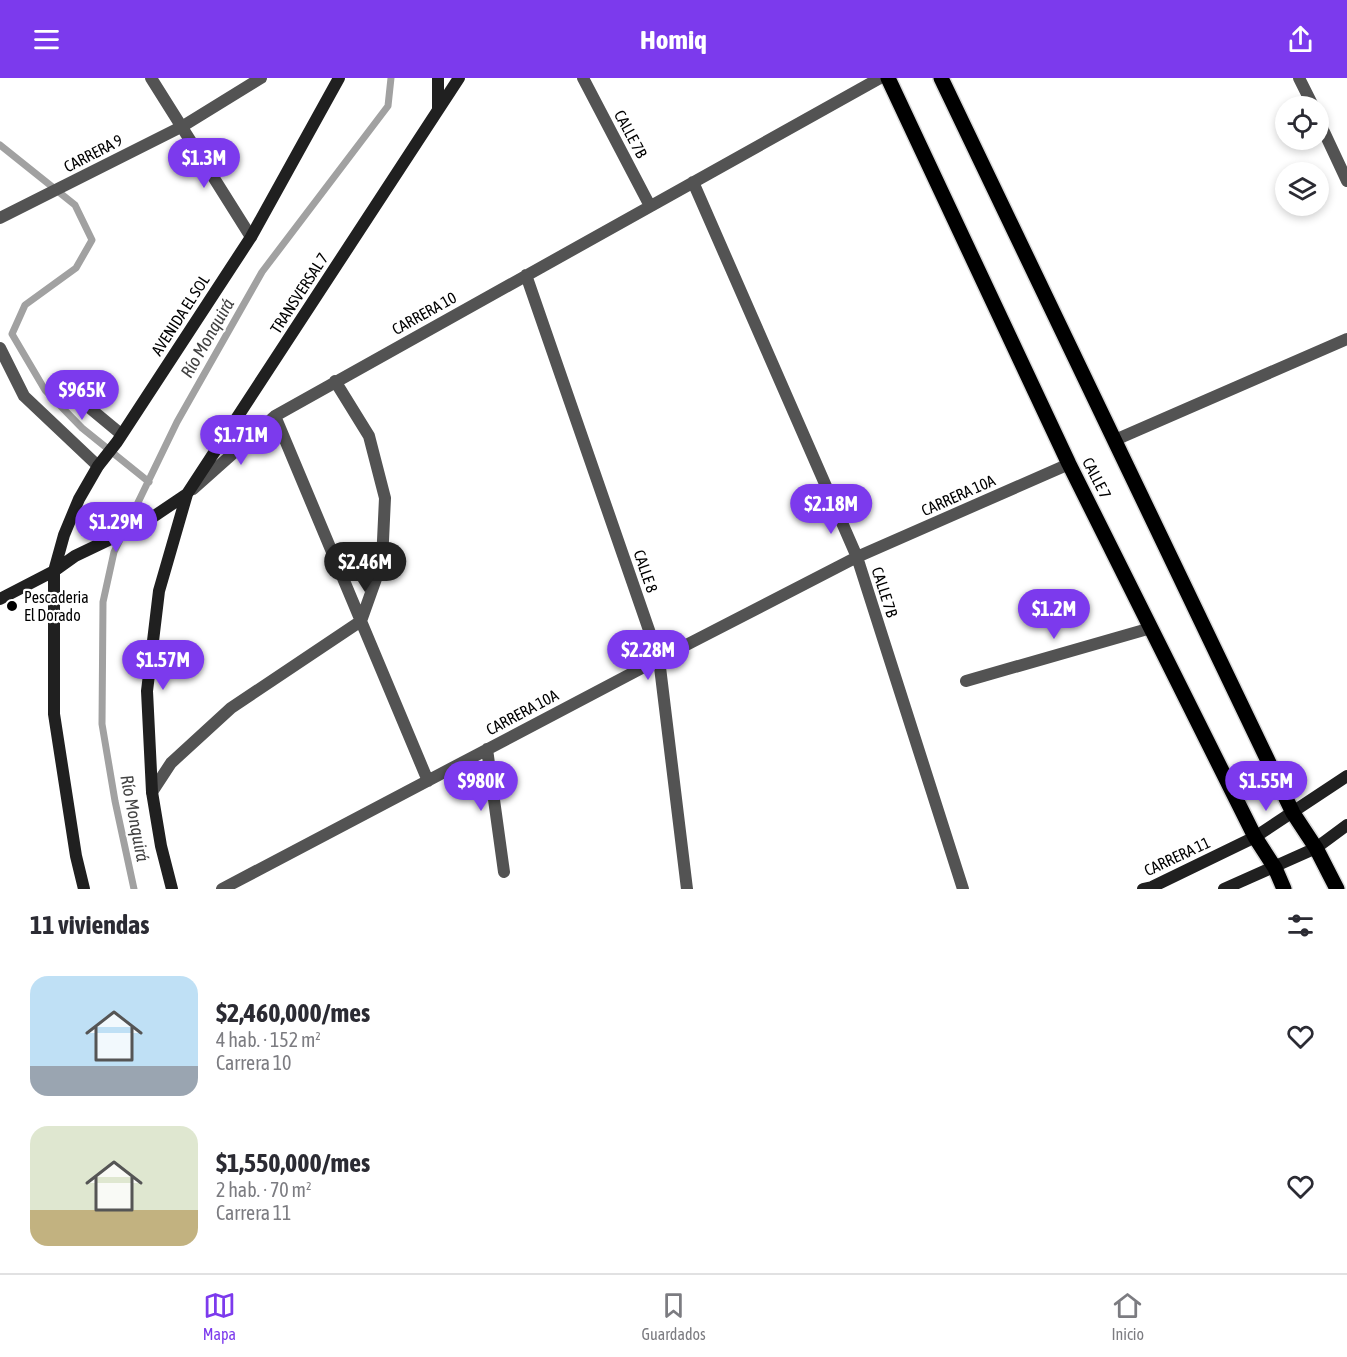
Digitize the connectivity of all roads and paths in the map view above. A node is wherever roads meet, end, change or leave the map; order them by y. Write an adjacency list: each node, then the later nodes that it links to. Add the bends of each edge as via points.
1 (151, 78): 13 (street)
2 (261, 78): 13 (street, CARRERA 9)
3 (339, 78): 19 (street, AVENIDA EL SOL)
4 (438, 78): 12 (street)
5 (459, 78): 12 (street, TRANSVERSAL 7)
6 (583, 78): 17 (street, CALLE 7B)
7 (880, 78): 16 (street, CARRERA 10)
8 (888, 78): 29 (main road, CALLE 7)
9 (941, 78): 27 (main road, CALLE 7)
10 (1299, 78): 11 (street)
11 (1307, 96)
12 (438, 110): 30 (street, TRANSVERSAL 7)
13 (183, 126): 18 (street, CARRERA 9); 19 (street)
14 (1329, 143): 15 (street)
15 (1347, 181)
16 (693, 182): 17 (street, CARRERA 10); 31 (street, CALLE 7B)
17 (650, 206): 20 (street, CARRERA 10)
18 (0, 218)
19 (251, 237): 26 (street, AVENIDA EL SOL)
20 (526, 275): 23 (street, CARRERA 10); 36 (street, CALLE 8)
21 (1347, 339): 27 (street)
22 (0, 348): 28 (street, via 24,396)
23 (335, 381): 25 (street, CARRERA 10); 34 (street, via 369,436 385,498 382,562)
24 (62, 385): 26 (street)
25 (275, 416): 30 (street, CARRERA 10); 34 (street)
26 (119, 438): 28 (street, AVENIDA EL SOL)
27 (1115, 440): 42 (main road, CALLE 7)
28 (100, 463): 32 (street, AVENIDA EL SOL, via 64,535)
29 (1069, 464): 31 (street, CARRERA 10A); 35 (main road, CALLE 7)
30 (187, 494): 32 (street, CARRERA 10, via 144,523 75,556); 41 (street, via 159,591 147,691)
31 (857, 557): 36 (street, CARRERA 10A); 52 (street, CALLE 7B)
32 (54, 571): 33 (street, CARRERA 10); 48 (street, AVENIDA EL SOL, via 54,714)
33 (0, 599)
34 (361, 621): 40 (street); 41 (street, via 231,708 171,763)
35 (1151, 627): 37 (street); 44 (main road, CALLE 7)
36 (659, 658): 38 (street, CARRERA 10A); 51 (street, CALLE 8)
37 (966, 681)
38 (488, 749): 40 (street, CARRERA 10A); 47 (street)
39 (1347, 776): 42 (street, CARRERA 11)
40 (428, 781): 50 (street, CARRERA 10A)
41 (152, 792): 49 (street)
42 (1293, 813): 44 (street, CARRERA 11); 45 (main road, CALLE 7)
43 (1347, 825): 45 (street)
44 (1255, 837): 46 (main road, CALLE 7); 53 (street, CARRERA 11)
45 (1316, 848): 46 (street); 56 (main road, CALLE 7)
46 (1275, 868): 54 (street); 55 (main road, CALLE 7)
47 (504, 872)
48 (84, 889)
49 (172, 889)
50 (222, 889)
51 (687, 889)
52 (963, 889)
53 (1143, 889)
54 (1224, 889)
55 (1284, 889)
56 (1337, 889)

